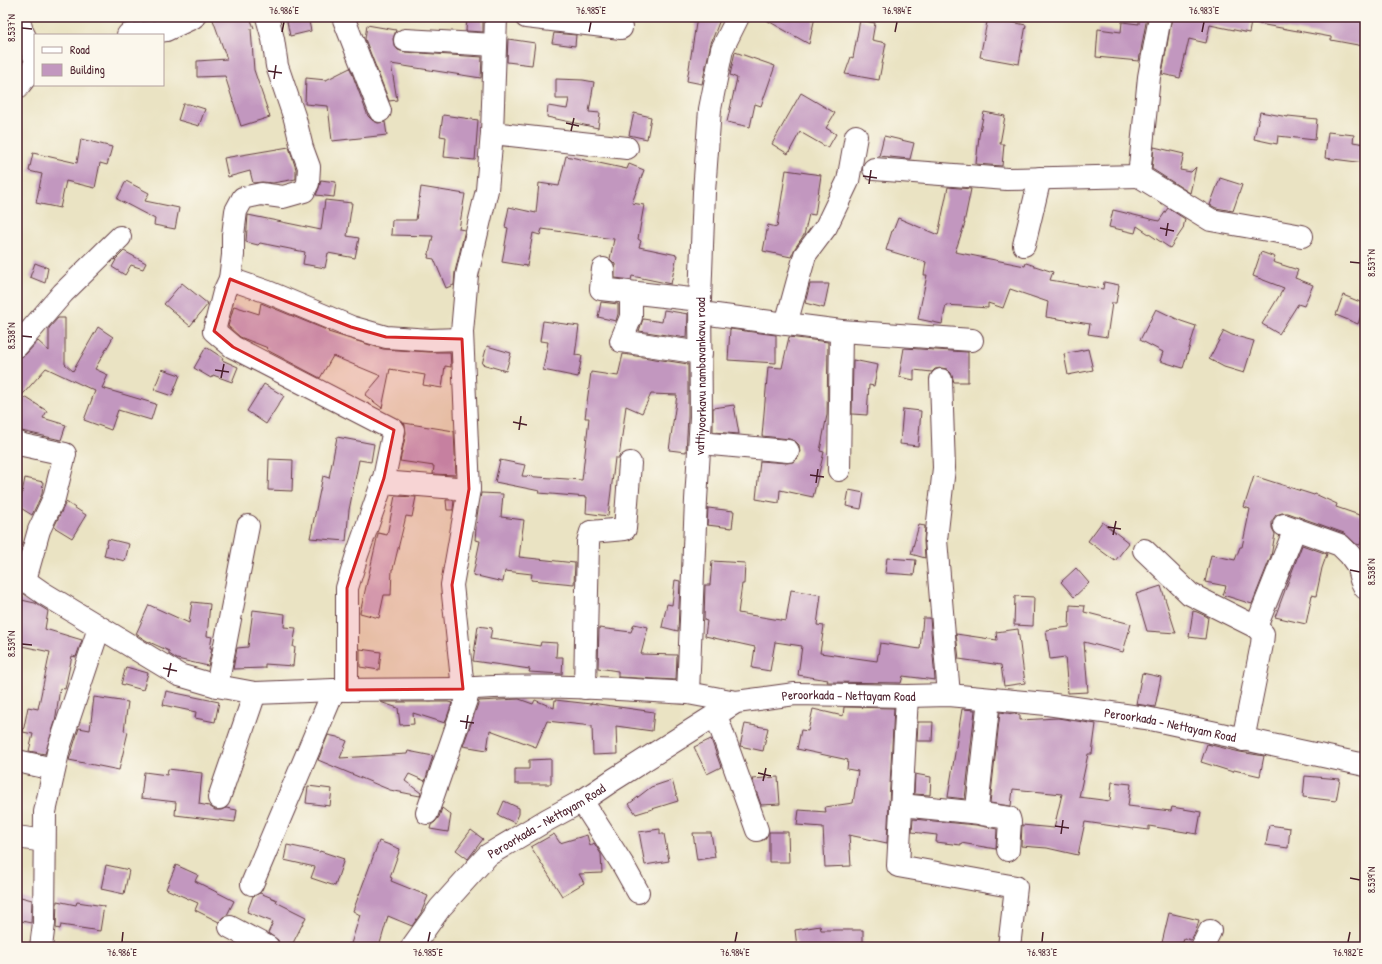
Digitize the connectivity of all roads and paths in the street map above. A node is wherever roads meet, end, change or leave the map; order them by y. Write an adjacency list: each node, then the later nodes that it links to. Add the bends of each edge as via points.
1 (18, 17): 13 (street)
2 (194, 17): 10 (street, via 166,30)
3 (267, 17): 27 (street, via 277,66 309,168 308,183 304,191 283,198 261,194 242,198 236,211)
4 (343, 17): 16 (street)
5 (496, 17): 12 (street)
6 (526, 17): 9 (street)
7 (738, 17): 29 (street, vattiyoorkavu nambavankavu road, via 722,49 710,109)
8 (1160, 17): 21 (street, via 1150,77)
9 (621, 28)
10 (136, 34)
11 (405, 40): 12 (street)
12 (495, 45): 17 (street)
13 (34, 56)
14 (34, 66): 15 (street)
15 (17, 88)
16 (380, 111)
17 (492, 133): 19 (street); 32 (street, via 486,190 467,274)
18 (856, 136): 30 (street, via 848,181 826,227 805,255)
19 (627, 148)
20 (874, 169): 22 (street, via 1007,179)
21 (1139, 176): 22 (street); 23 (street, via 1211,220)
22 (1040, 178): 25 (street)
23 (1302, 236)
24 (120, 237): 34 (street, via 63,294)
25 (1024, 246)
26 (603, 269): 28 (street, via 601,289)
27 (230, 279): 32 (street, via 351,327 386,337); 42 (street, via 214,331 233,347 394,430)
28 (631, 293): 29 (street); 35 (street, via 631,317 621,341)
29 (700, 307): 30 (street); 35 (street, vattiyoorkavu nambavankavu road)
30 (786, 324): 31 (street)
31 (841, 331): 33 (street); 41 (street)
32 (462, 339): 43 (street)
33 (972, 340)
34 (17, 346)
35 (701, 353): 38 (street, vattiyoorkavu nambavankavu road)
36 (941, 380): 56 (street, via 944,468 936,540)
37 (17, 442): 46 (street, via 23,446 65,454 54,498)
38 (700, 443): 39 (street); 55 (street, vattiyoorkavu nambavankavu road)
39 (788, 451)
40 (630, 463): 51 (street, via 625,529 591,532 588,542)
41 (839, 470)
42 (382, 482): 43 (street); 53 (street, via 347,588)
43 (469, 489): 52 (street, via 452,585)
44 (248, 526): 50 (street)
45 (1144, 550): 48 (street, via 1185,591)
46 (21, 577): 49 (street)
47 (1365, 588): 48 (street, via 1357,565 1340,545 1289,527)
48 (1256, 627): 61 (street, via 1263,634 1262,644)
49 (99, 628): 50 (street, via 179,675); 64 (street)
50 (217, 686): 54 (street)
51 (585, 688): 52 (street); 55 (street)
52 (466, 689): 53 (street); 69 (street)
53 (341, 690): 54 (street); 74 (street)
54 (255, 693): 65 (street)
55 (688, 693): 59 (street)
56 (949, 695): 57 (street, Peroorkada - Nettayam Road); 58 (street, Peroorkada - Nettayam Road)
57 (907, 696): 59 (street, Peroorkada - Nettayam Road, via 795,694); 67 (street)
58 (989, 699): 61 (street, Peroorkada - Nettayam Road, via 1047,704 1146,718); 68 (street, via 977,806)
59 (736, 702): 60 (street, Peroorkada - Nettayam Road)
60 (716, 715): 66 (street, Peroorkada - Nettayam Road); 70 (street)
61 (1243, 740): 63 (street, Peroorkada - Nettayam Road)
62 (17, 761): 64 (street)
63 (1365, 765)
64 (54, 769): 72 (street, via 45,812)
65 (219, 798)
66 (582, 801): 75 (street); 79 (street, Peroorkada - Nettayam Road, via 488,856 440,908)
67 (901, 804): 68 (street); 80 (street, via 898,866 1016,887)
68 (980, 812): 73 (street, via 1009,818)
69 (427, 813)
70 (757, 830)
71 (17, 837): 72 (street)
72 (44, 841): 77 (street, via 44,923)
73 (1008, 850)
74 (252, 884)
75 (638, 892)
76 (230, 927): 78 (street)
77 (41, 947)
78 (268, 947)
79 (412, 947)
80 (1009, 947)

